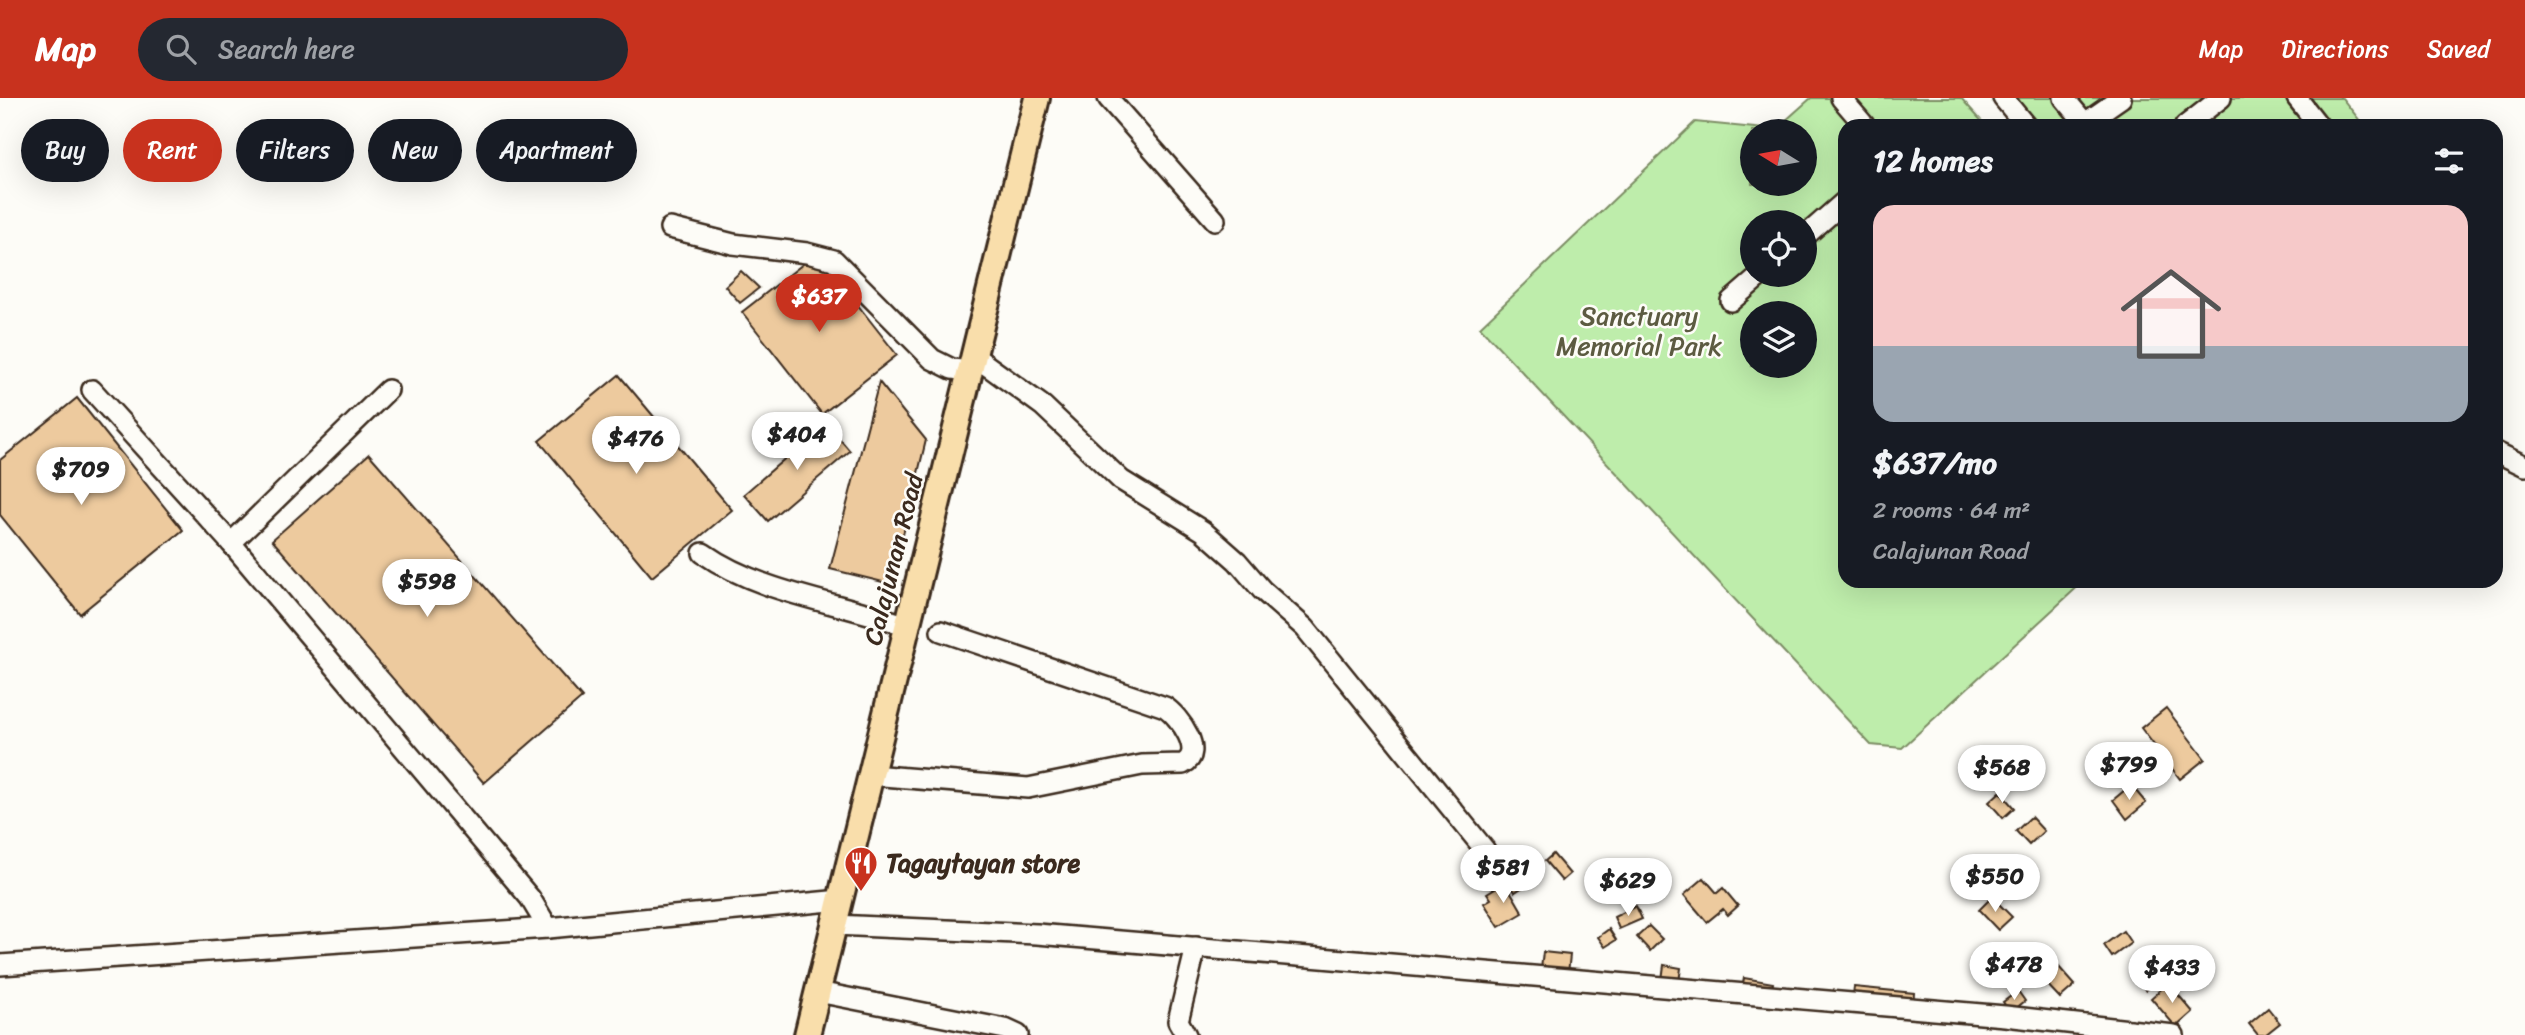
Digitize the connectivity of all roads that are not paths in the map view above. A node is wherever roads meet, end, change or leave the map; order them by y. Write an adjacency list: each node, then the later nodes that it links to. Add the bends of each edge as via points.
1 (1037, 98): 21 (main road, Calajunan Road)
2 (1108, 98): 16 (street)
3 (1841, 98): 9 (street)
4 (2003, 98): 10 (street)
5 (2064, 98): 11 (street)
6 (2121, 98): 12 (street)
7 (2221, 98): 13 (street)
8 (2297, 98): 14 (street)
9 (1859, 119)
10 (2020, 119)
11 (2082, 119)
12 (2091, 119)
13 (2194, 119)
14 (2314, 119)
15 (1838, 207): 17 (street)
16 (1215, 220)
17 (1817, 226)
18 (670, 228): 21 (street, via 733,244 834,260 932,359 951,369)
19 (1747, 287): 20 (street)
20 (1731, 301)
21 (972, 364): 28 (main road, Calajunan Road); 31 (street, via 1043,406 1121,480 1203,531 1237,561 1305,628)
22 (92, 390): 26 (street)
23 (388, 390): 26 (street)
24 (2503, 456): 25 (street)
25 (2525, 467)
26 (231, 543): 34 (street, via 530,898)
27 (703, 553): 28 (street, via 728,569)
28 (907, 626): 30 (main road, Calajunan Road)
29 (941, 631): 30 (street, via 1166,707 1186,731 1191,756 1183,764 1129,767 1028,788)
30 (871, 775): 32 (main road, Calajunan Road)
31 (1485, 850)
32 (841, 900): 33 (main road, Calajunan Road); 34 (street)
33 (834, 925): 35 (street); 37 (main road, Calajunan Road)
34 (548, 928): 36 (street)
35 (1196, 947): 40 (street, via 1178,1021); 41 (street, via 2005,1016)
36 (0, 965)
37 (818, 992): 38 (main road, Calajunan Road); 39 (street)
38 (807, 1035)
39 (1018, 1035)
40 (1186, 1035)
41 (2174, 1035)

